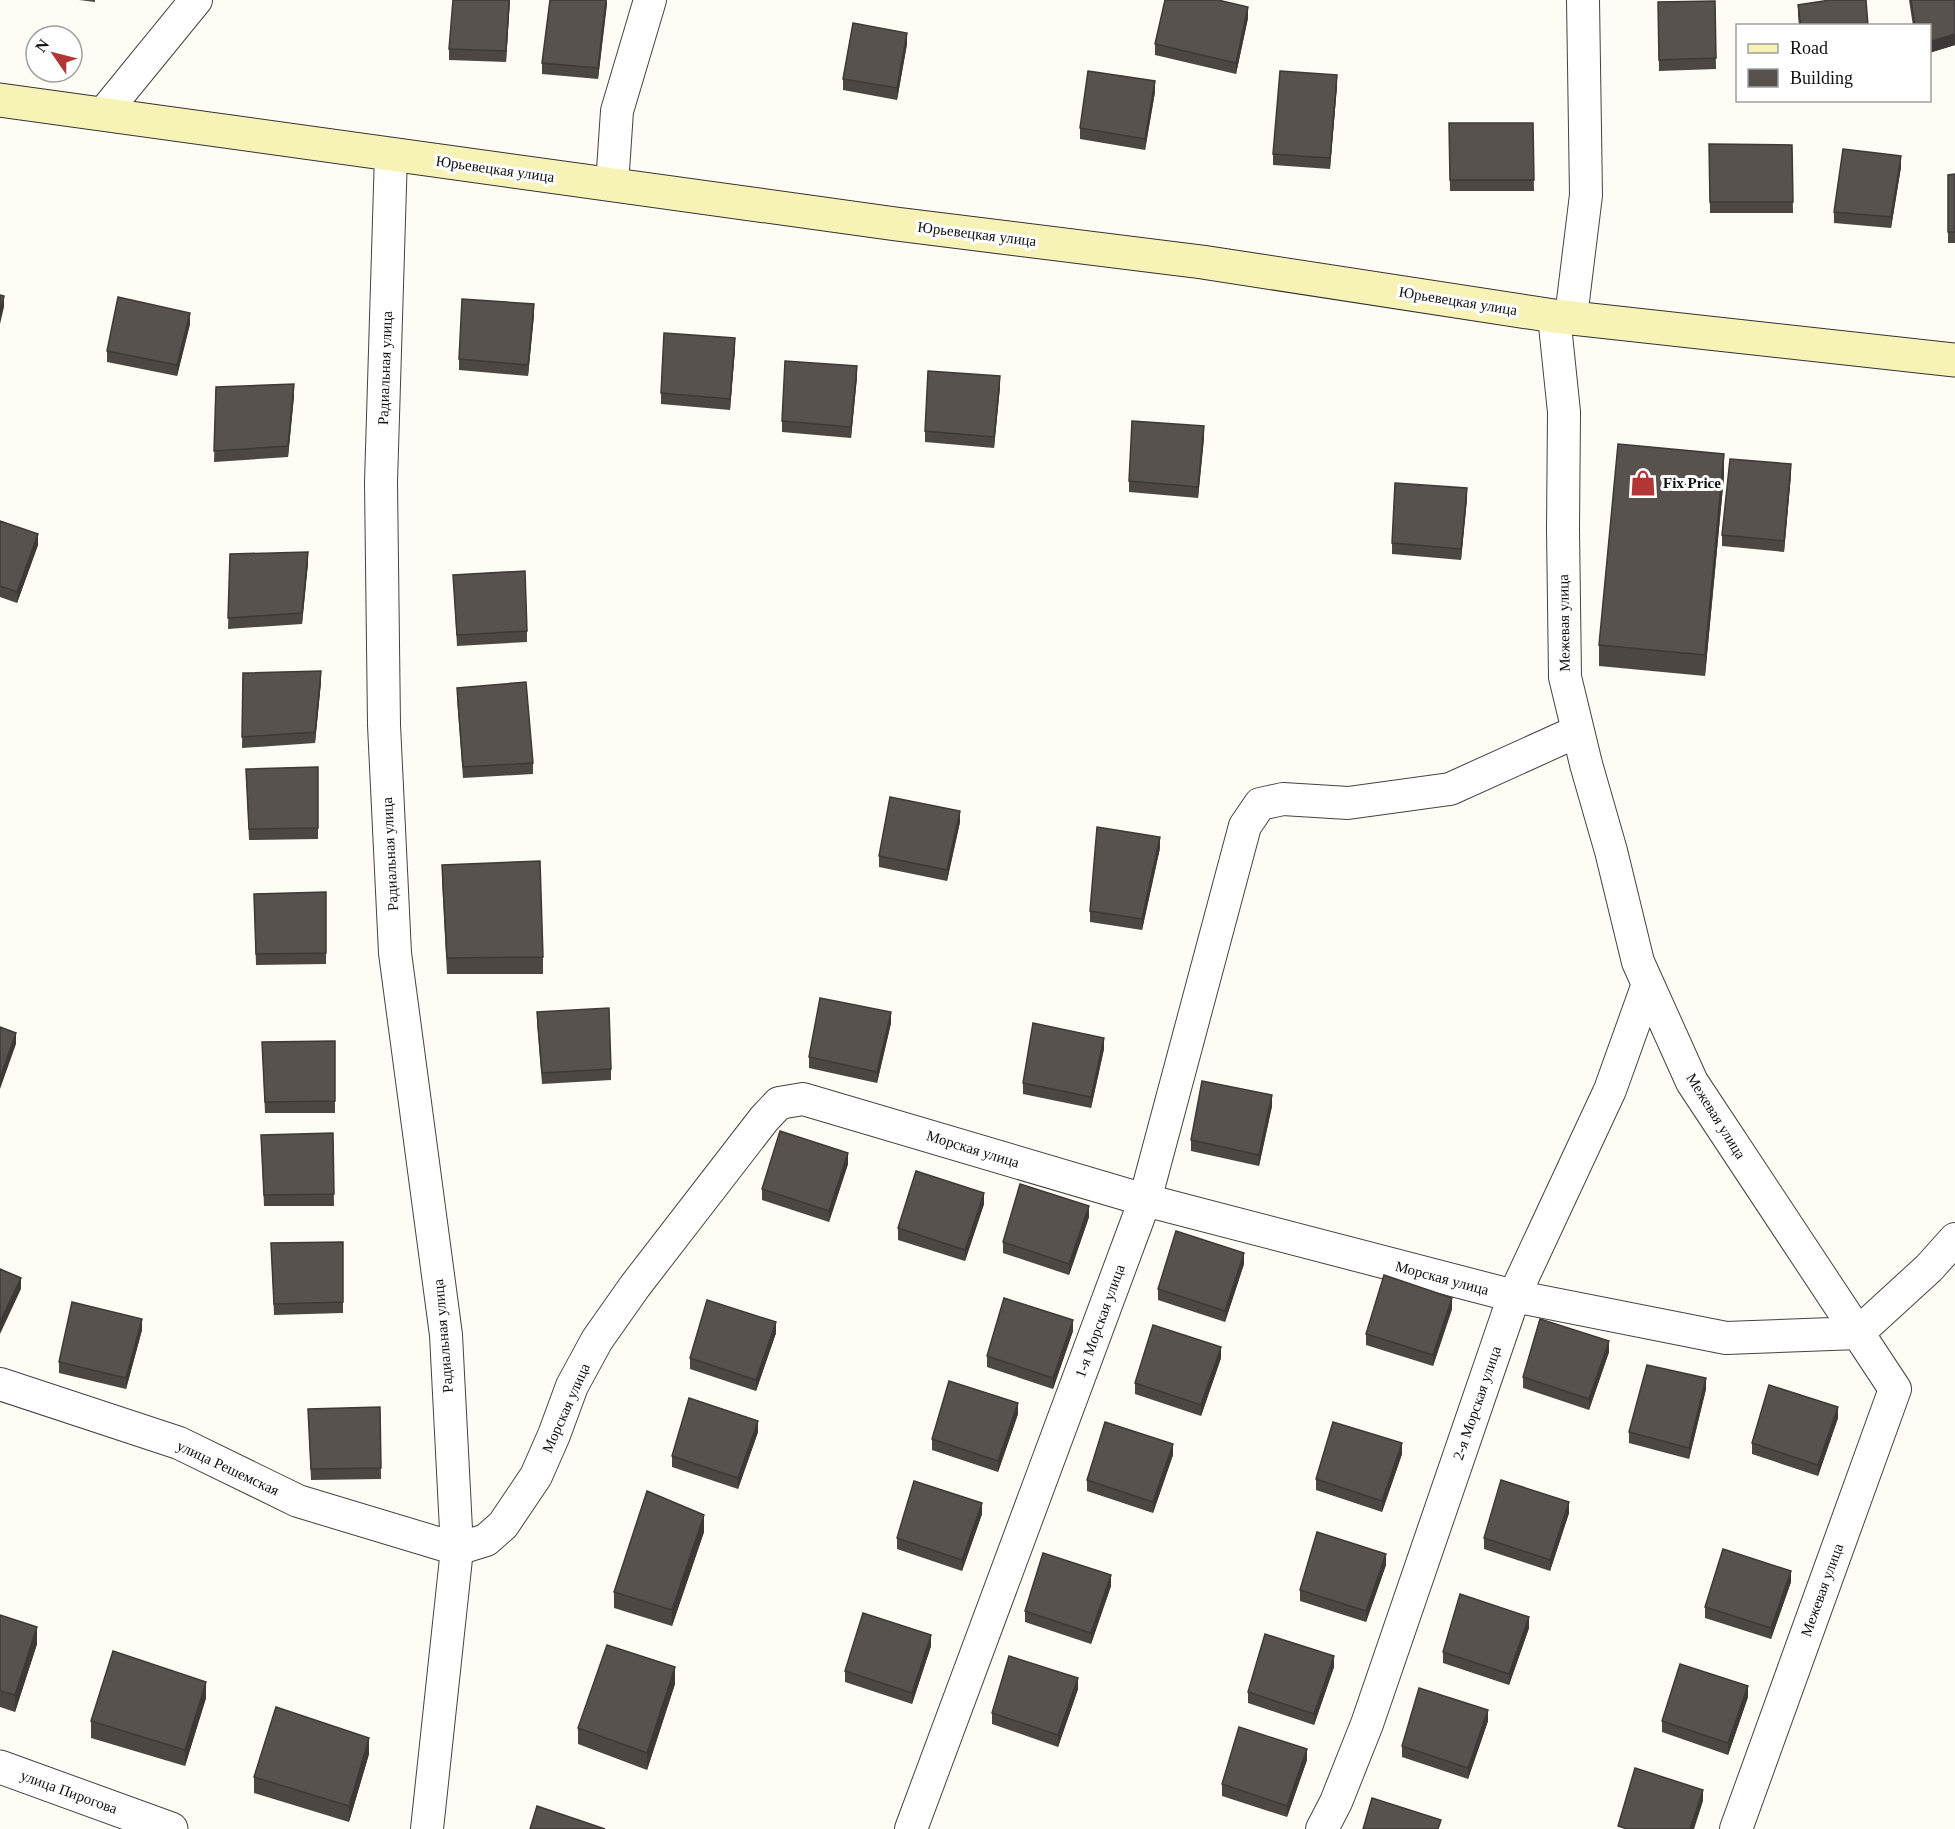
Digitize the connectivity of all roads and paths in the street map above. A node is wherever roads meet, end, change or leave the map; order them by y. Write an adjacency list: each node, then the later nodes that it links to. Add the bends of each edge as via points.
1 (196, 0): 5 (street)
2 (650, 0): 7 (street, via 617,111)
3 (1583, 0): 8 (street, Межевая улица, via 1586,195)
4 (0, 100): 5 (main road, Юрьевецкая улица)
5 (102, 114): 6 (main road, Юрьевецкая улица)
6 (392, 154): 7 (main road, Юрьевецкая улица); 17 (street, Радиальная улица, via 381,482 384,725 395,953 446,1335)
7 (612, 185): 8 (main road, Юрьевецкая улица, via 1202,262)
8 (1562, 316): 9 (main road, Юрьевецкая улица); 10 (street, Межевая улица, via 1565,677)
9 (1955, 360)
10 (1578, 731): 11 (street, Межевая улица, via 1638,962); 12 (street, 1-я Морская улица, via 1450,789 1348,803 1283,799 1260,804 1245,826)
11 (1648, 984): 14 (street, 2-я Морская улица, via 1610,1090); 15 (street, Межевая улица, via 1692,1082)
12 (1145, 1200): 14 (street, Морская улица); 17 (street, Морская улица, via 803,1099 779,1103 642,1276 597,1340 572,1386 536,1476 503,1525 486,1540); 21 (street, 1-я Морская улица)
13 (1955, 1239): 15 (street)
14 (1514, 1296): 15 (street, Морская улица, via 1726,1338); 22 (street, 2-я Морская улица, via 1367,1724)
15 (1858, 1333): 23 (street, Межевая улица, via 1895,1389)
16 (0, 1384): 17 (street, улица Решемская, via 179,1443 298,1501)
17 (457, 1549): 20 (street)
18 (0, 1767): 19 (street, улица Пирогова)
19 (171, 1829)
20 (427, 1829)
21 (911, 1829)
22 (1322, 1829)
23 (1736, 1829)

